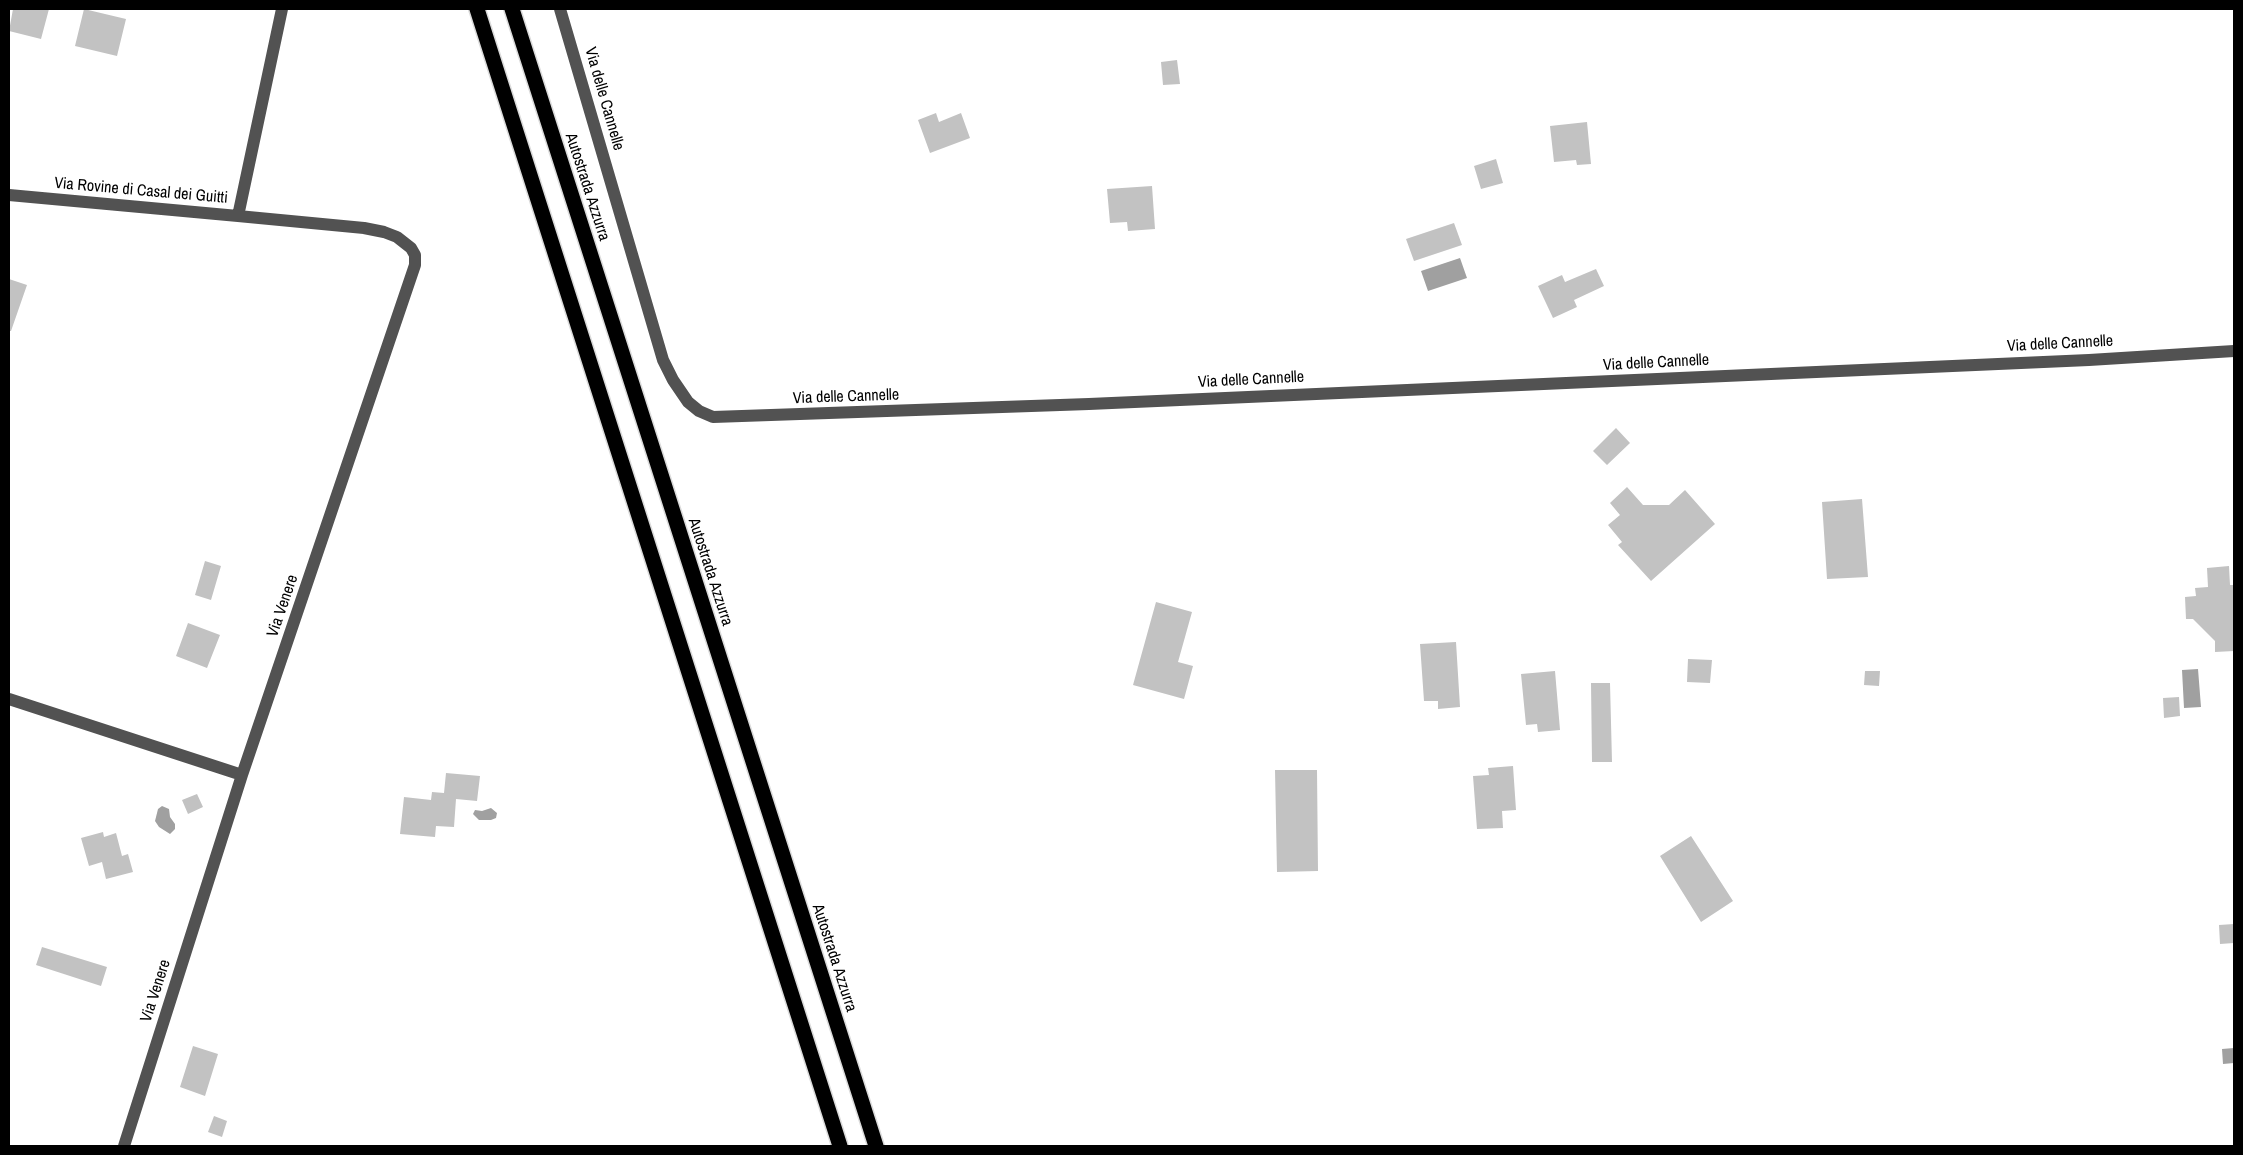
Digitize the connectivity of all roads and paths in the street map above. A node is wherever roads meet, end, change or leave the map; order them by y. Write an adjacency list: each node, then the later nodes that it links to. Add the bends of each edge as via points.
1 (282, 9): 6 (street, Via Rovine di Casal dei Guitti)
2 (476, 9): 11 (highway)
3 (512, 9): 12 (highway, Autostrada Azzurra)
4 (560, 9): 7 (street, Via delle Cannelle, via 663,360 688,402 713,417 1089,404)
5 (9, 195): 6 (street, Via Rovine di Casal dei Guitti)
6 (238, 216): 9 (street, Via Venere, via 370,229 405,242 415,259 408,291)
7 (2234, 351)
8 (9, 699): 9 (street)
9 (242, 775): 10 (street, Via Venere)
10 (124, 1146)
11 (840, 1146)
12 (876, 1146)

